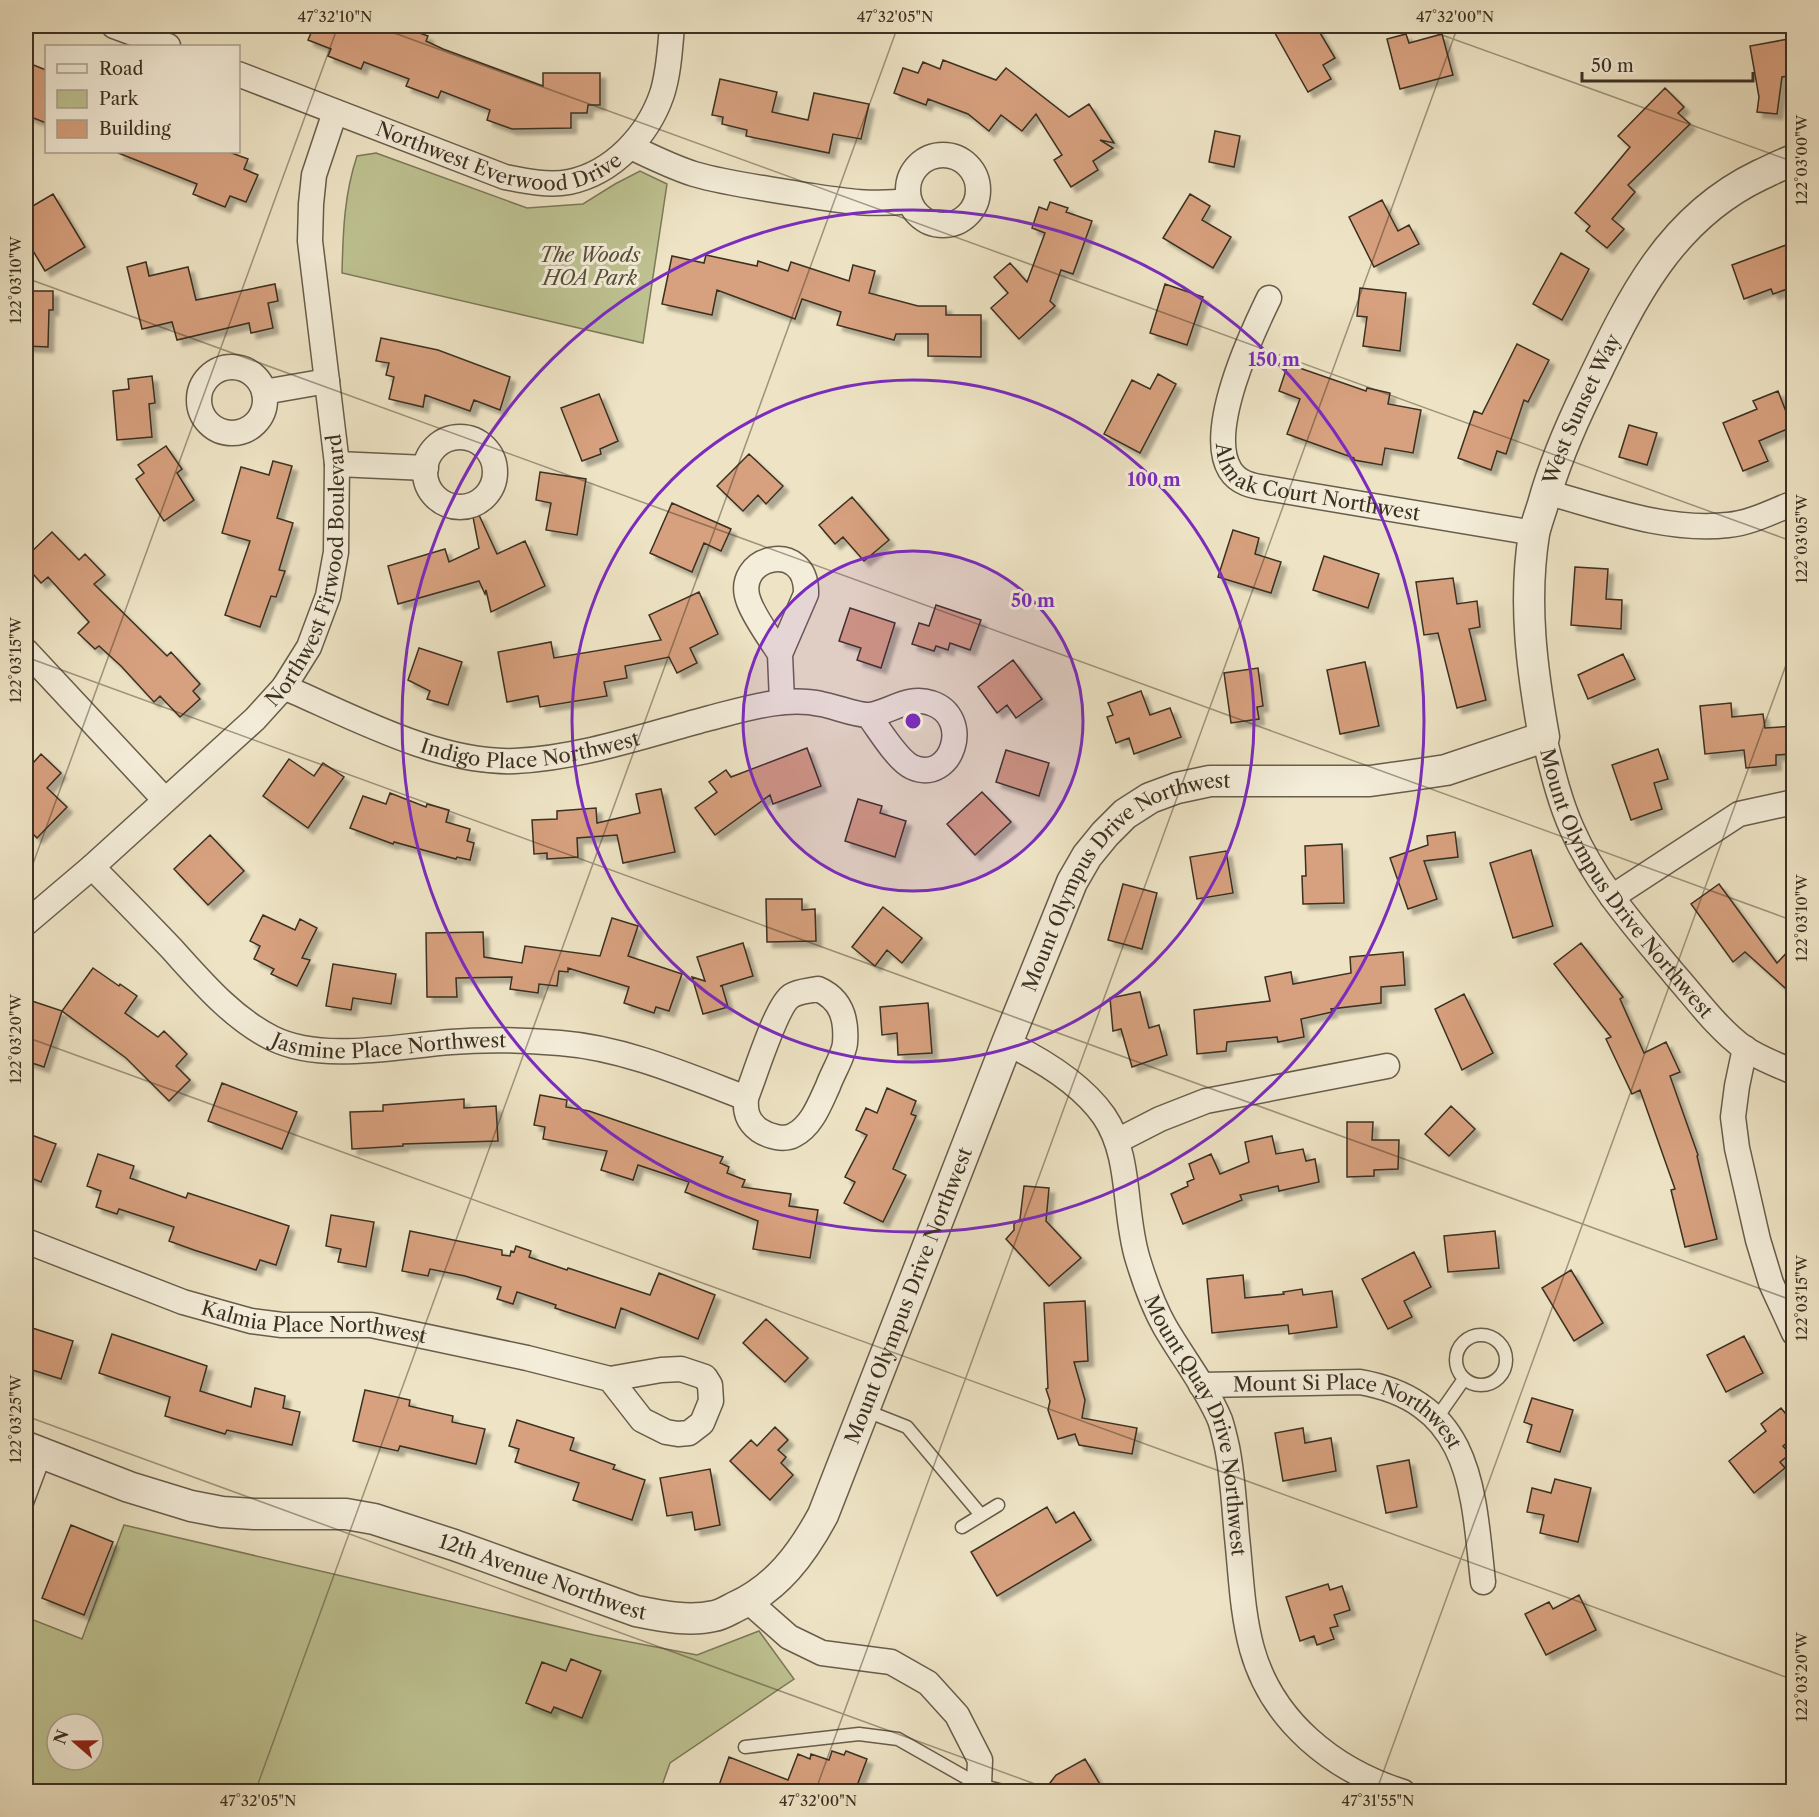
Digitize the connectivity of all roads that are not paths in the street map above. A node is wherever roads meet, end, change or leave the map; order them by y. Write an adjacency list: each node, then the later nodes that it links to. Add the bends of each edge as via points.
1 (114, 26): 3 (street)
2 (672, 26): 6 (street, Northwest Everwood Drive, via 662,92 652,118)
3 (165, 45)
4 (240, 75): 5 (street, Northwest Everwood Drive)
5 (334, 112): 6 (street, Northwest Everwood Drive, via 505,177 534,183 569,182 602,170); 10 (street, Northwest Firwood Boulevard, via 315,175 310,241)
6 (631, 147): 8 (street, via 697,175 862,204)
7 (1794, 160): 14 (street, West Sunset Way, via 1713,202 1659,258 1634,298 1567,432)
8 (909, 201)
9 (1269, 298): 16 (street, Almak Court Northwest, via 1237,373 1224,430 1226,460 1238,479 1266,488)
10 (327, 381): 11 (street); 12 (street, Northwest Firwood Boulevard)
11 (264, 392)
12 (337, 464): 13 (street); 19 (street, Northwest Firwood Boulevard, via 336,552 328,596 309,647)
13 (426, 468)
14 (1546, 492): 15 (street, via 1646,519 1706,526 1756,518); 16 (street, West Sunset Way)
15 (1794, 502)
16 (1534, 533): 22 (street, West Sunset Way, via 1529,638)
17 (26, 651): 23 (street)
18 (780, 654): 20 (street)
19 (284, 687): 20 (street, Indigo Place Northwest, via 430,747 463,756 513,761 573,754); 23 (street, Northwest Firwood Boulevard, via 255,719)
20 (782, 702): 21 (street, Indigo Place Northwest, via 819,703)
21 (868, 715)
22 (1544, 737): 26 (street, Mount Olympus Drive Northwest, via 1572,830 1591,868); 28 (street, Mount Olympus Drive Northwest, via 1446,770 1416,775 1370,781 1210,782 1150,798 1125,814 1087,856 1072,882)
23 (165, 800): 25 (street, Northwest Firwood Boulevard)
24 (1794, 802): 26 (street, via 1739,814)
25 (92, 867): 27 (street, Northwest Firwood Boulevard); 32 (street, Jasmine Place Northwest, via 211,991 260,1031 291,1046 324,1052 453,1042 561,1043 652,1062)
26 (1612, 897): 29 (street, Mount Olympus Drive Northwest, via 1716,1024)
27 (26, 923)
28 (1007, 1043): 33 (street, Mount Quay Drive Northwest, via 1068,1080 1104,1116); 39 (street, Mount Olympus Drive Northwest)
29 (1745, 1048): 31 (street, Mount Olympus Drive Northwest); 35 (street, via 1734,1117 1737,1148 1761,1251)
30 (1387, 1066): 33 (street, via 1206,1101)
31 (1794, 1072)
32 (746, 1098): 32 (street, via 745,1110 761,1131 785,1138 808,1124 845,1044 843,1016 830,995 818,989 802,992 790,997 780,1009)
33 (1118, 1141): 38 (street, Mount Quay Drive Northwest, via 1137,1258 1164,1325)
34 (26, 1241): 36 (street, Kalmia Place Northwest, via 183,1302 251,1321 371,1325)
35 (1794, 1333)
36 (610, 1378)
37 (1464, 1379): 37 (lane, via 1479,1386 1501,1377 1507,1362 1497,1340 1481,1334 1459,1347 1456,1364); 40 (lane)
38 (1201, 1385): 40 (street, Mount Si Place Northwest, via 1360,1382 1382,1386 1422,1404); 51 (street, Mount Quay Drive Northwest, via 1220,1421 1227,1450 1246,1622 1263,1679 1290,1722 1323,1752 1352,1772)
39 (864, 1410): 44 (lane, via 907,1427); 47 (street, Mount Olympus Drive Northwest, via 823,1515 807,1545 788,1569)
40 (1436, 1419): 46 (street, Mount Si Place Northwest, via 1461,1453 1476,1517)
41 (35, 1451): 43 (lane); 47 (street, 12th Avenue Northwest, via 190,1506 222,1512 346,1514 374,1519 663,1617 716,1616)
42 (999, 1505): 44 (lane)
43 (26, 1506)
44 (981, 1515): 45 (lane)
45 (962, 1527)
46 (1483, 1582)
47 (748, 1601): 49 (street, via 789,1637 822,1653 891,1662 928,1683 957,1715 976,1751 980,1760)
48 (745, 1747): 49 (lane, via 859,1734 898,1739)
49 (979, 1785): 50 (lane)
50 (1007, 1791)
51 (1403, 1791)

